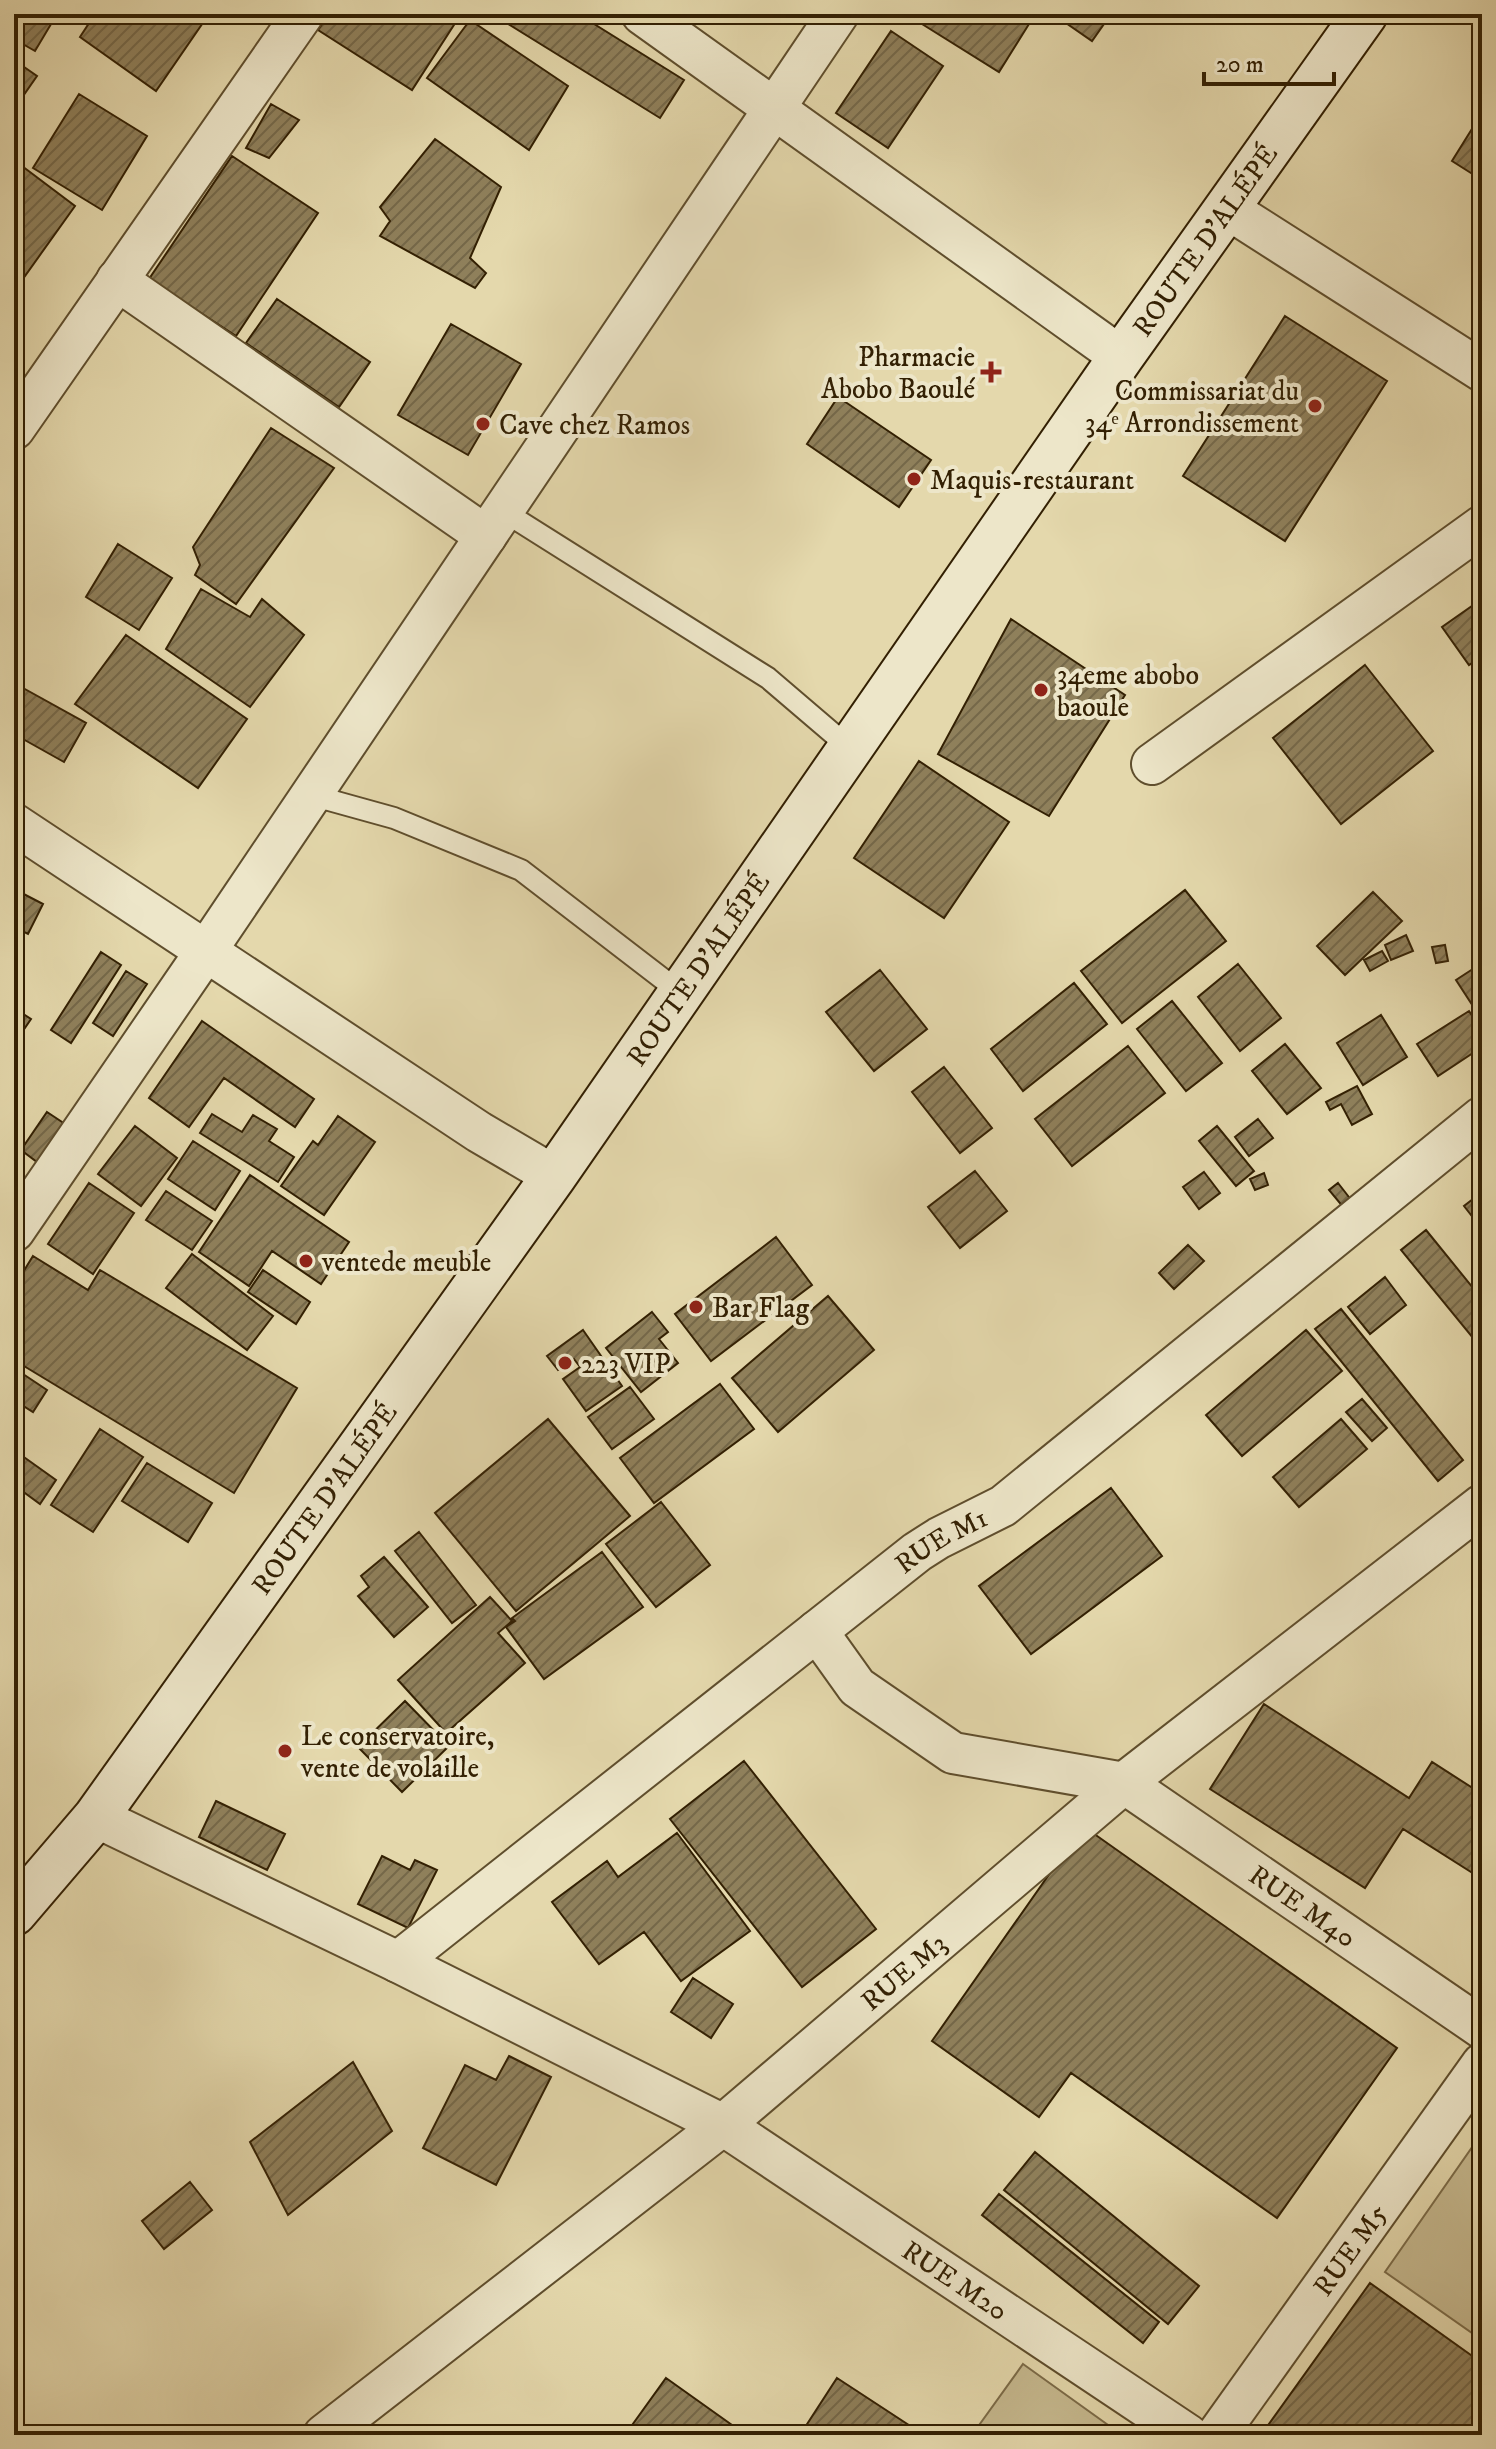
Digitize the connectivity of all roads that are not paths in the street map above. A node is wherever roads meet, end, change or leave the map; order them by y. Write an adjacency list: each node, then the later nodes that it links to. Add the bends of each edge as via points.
1 (303, 14): 7 (street)
2 (642, 14): 5 (street)
3 (838, 14): 5 (street)
4 (1365, 14): 6 (main road, ROUTE D'ALÉPÉ)
5 (775, 108): 8 (street); 11 (street)
6 (1228, 209): 8 (main road, ROUTE D'ALÉPÉ); 9 (street)
7 (117, 280): 10 (street); 11 (street)
8 (1121, 357): 13 (main road, ROUTE D'ALÉPÉ)
9 (1482, 371)
10 (14, 429)
11 (494, 523): 13 (lane, via 768,678); 15 (street)
12 (1482, 526): 14 (street)
13 (851, 749): 18 (main road, ROUTE D'ALÉPÉ)
14 (1152, 764)
15 (311, 795): 17 (street); 18 (lane, via 394,818 521,870)
16 (14, 824): 17 (street)
17 (206, 951): 20 (street); 21 (street)
18 (681, 993): 20 (main road, ROUTE D'ALÉPÉ)
19 (1482, 1117): 23 (street, RUE M1, via 1003,1506 928,1545)
20 (554, 1176): 25 (main road, ROUTE D'ALÉPÉ)
21 (14, 1231)
22 (1482, 1505): 24 (street, RUE M3)
23 (817, 1631): 24 (street, via 857,1687 953,1753); 27 (street, RUE M1)
24 (1124, 1783): 28 (street, RUE M40); 30 (street, RUE M3)
25 (96, 1817): 26 (main road, ROUTE D'ALÉPÉ); 27 (street, RUE M20)
26 (14, 1913)
27 (398, 1962): 30 (street, RUE M20)
28 (1482, 2028)
29 (1482, 2064): 34 (street, RUE M5)
30 (723, 2125): 31 (street, RUE M3); 33 (street, RUE M20)
31 (367, 2422): 32 (street, RUE M3)
32 (324, 2435)
33 (1188, 2435)
34 (1217, 2435)

